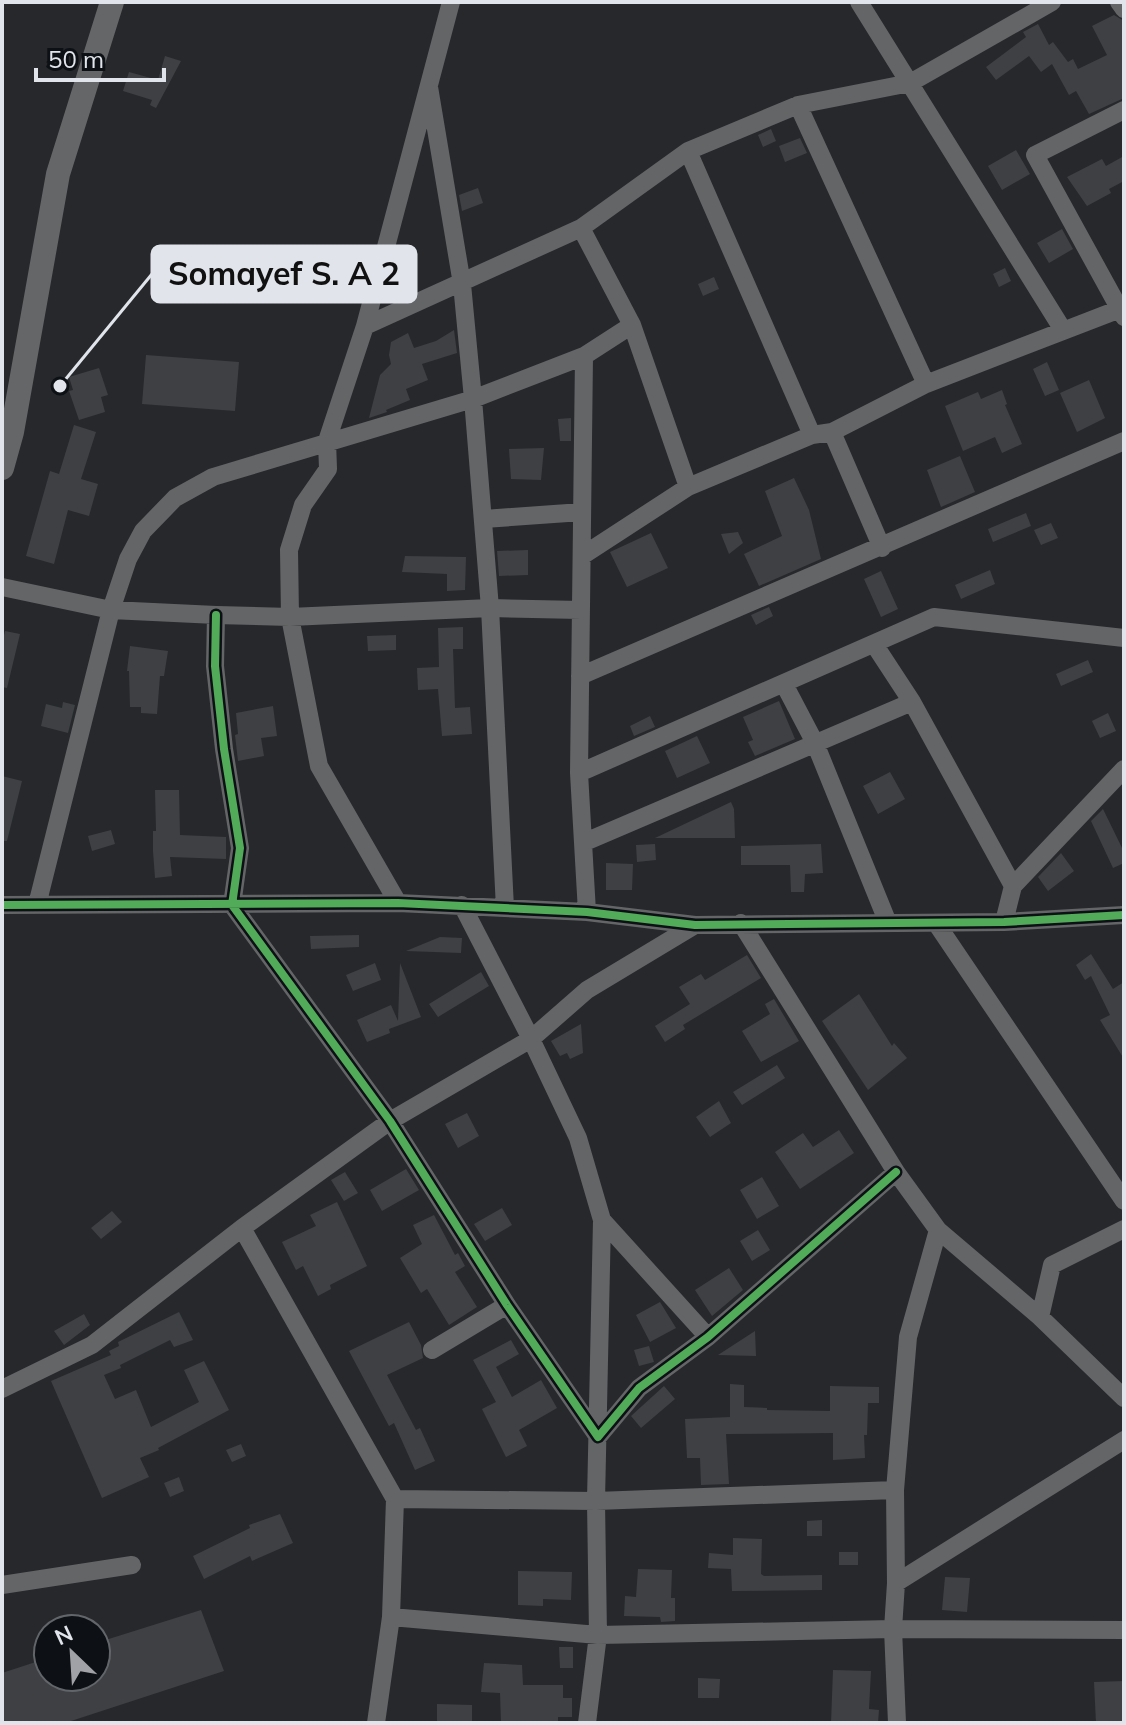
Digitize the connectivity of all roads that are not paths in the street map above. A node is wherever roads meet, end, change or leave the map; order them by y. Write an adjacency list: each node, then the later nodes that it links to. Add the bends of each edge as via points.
1 (112, 2): 25 (main road, via 58,174)
2 (451, 2): 7 (street)
3 (859, 2): 8 (street)
4 (1052, 2): 8 (street)
5 (1119, 2): 6 (street)
6 (1124, 9)
7 (428, 80): 13 (street); 16 (street)
8 (910, 83): 9 (street); 17 (street)
9 (798, 105): 11 (street); 19 (street)
10 (1123, 111): 14 (street, via 1035,155)
11 (688, 151): 12 (street); 22 (street)
12 (581, 228): 13 (street); 15 (street)
13 (462, 284): 16 (street); 20 (street)
14 (1122, 314): 17 (street)
15 (632, 325): 18 (street); 26 (street)
16 (365, 326): 23 (street)
17 (1063, 330): 19 (street)
18 (584, 356): 20 (street); 27 (street)
19 (926, 384): 21 (street)
20 (473, 399): 23 (street); 28 (street)
21 (832, 432): 22 (street); 29 (street)
22 (812, 435): 26 (street)
23 (327, 441): 33 (street, via 213,477 175,498 143,531); 36 (street, via 328,469 303,505 289,550)
24 (1124, 441): 29 (street)
25 (2, 468)
26 (688, 487): 30 (street)
27 (582, 512): 28 (street); 30 (street)
28 (484, 519): 32 (street)
29 (882, 548): 39 (street)
30 (582, 556): 34 (street)
31 (2, 587): 33 (street)
32 (490, 608): 34 (street); 36 (street); 52 (street)
33 (111, 610): 35 (street); 49 (street)
34 (581, 610): 39 (street)
35 (216, 615): 36 (street); 50 (street, via 215,666 240,848)
36 (290, 617): 47 (street, via 319,766)
37 (1124, 638): 38 (street, via 934,617)
38 (874, 644): 40 (street); 41 (street)
39 (580, 676): 44 (street)
40 (784, 684): 42 (street); 44 (street)
41 (912, 702): 42 (street); 46 (street)
42 (815, 743): 45 (street); 57 (street)
43 (1124, 769): 46 (street)
44 (579, 773): 45 (street)
45 (585, 842): 53 (street)
46 (1013, 886): 55 (street)
47 (398, 903): 50 (street); 51 (street)
48 (2, 905): 49 (street)
49 (37, 905): 50 (street)
50 (232, 905): 61 (street)
51 (462, 905): 52 (street); 60 (street)
52 (505, 908): 53 (street)
53 (587, 912): 59 (street)
54 (1124, 915): 55 (street)
55 (1004, 922): 58 (street)
56 (741, 923): 57 (street); 59 (street); 62 (street)
57 (888, 923): 58 (street)
58 (936, 923): 63 (street)
59 (695, 925): 60 (street, via 587,990)
60 (531, 1039): 61 (street); 64 (street, via 578,1138)
61 (390, 1121): 65 (street); 68 (street)
62 (896, 1172): 67 (street); 70 (street)
63 (1124, 1201)
64 (602, 1220): 70 (street); 74 (street)
65 (242, 1228): 72 (street, via 92,1345); 77 (street)
66 (1124, 1229): 69 (street, via 1052,1265)
67 (938, 1230): 69 (street); 76 (street, via 908,1337)
68 (507, 1305): 71 (street); 74 (street)
69 (1040, 1317): 73 (street)
70 (708, 1337): 74 (street, via 639,1388)
71 (432, 1350)
72 (2, 1389)
73 (1124, 1398)
74 (598, 1437): 78 (street)
75 (1124, 1440): 80 (street)
76 (895, 1490): 78 (street); 80 (street)
77 (395, 1499): 78 (street); 82 (street)
78 (596, 1501): 85 (street)
79 (132, 1565): 81 (street)
80 (896, 1583): 83 (street)
81 (2, 1585)
82 (391, 1617): 85 (street); 86 (street)
83 (893, 1629): 84 (street); 85 (street); 88 (street)
84 (1124, 1630)
85 (598, 1635): 87 (street)
86 (376, 1723)
87 (587, 1723)
88 (897, 1723)

